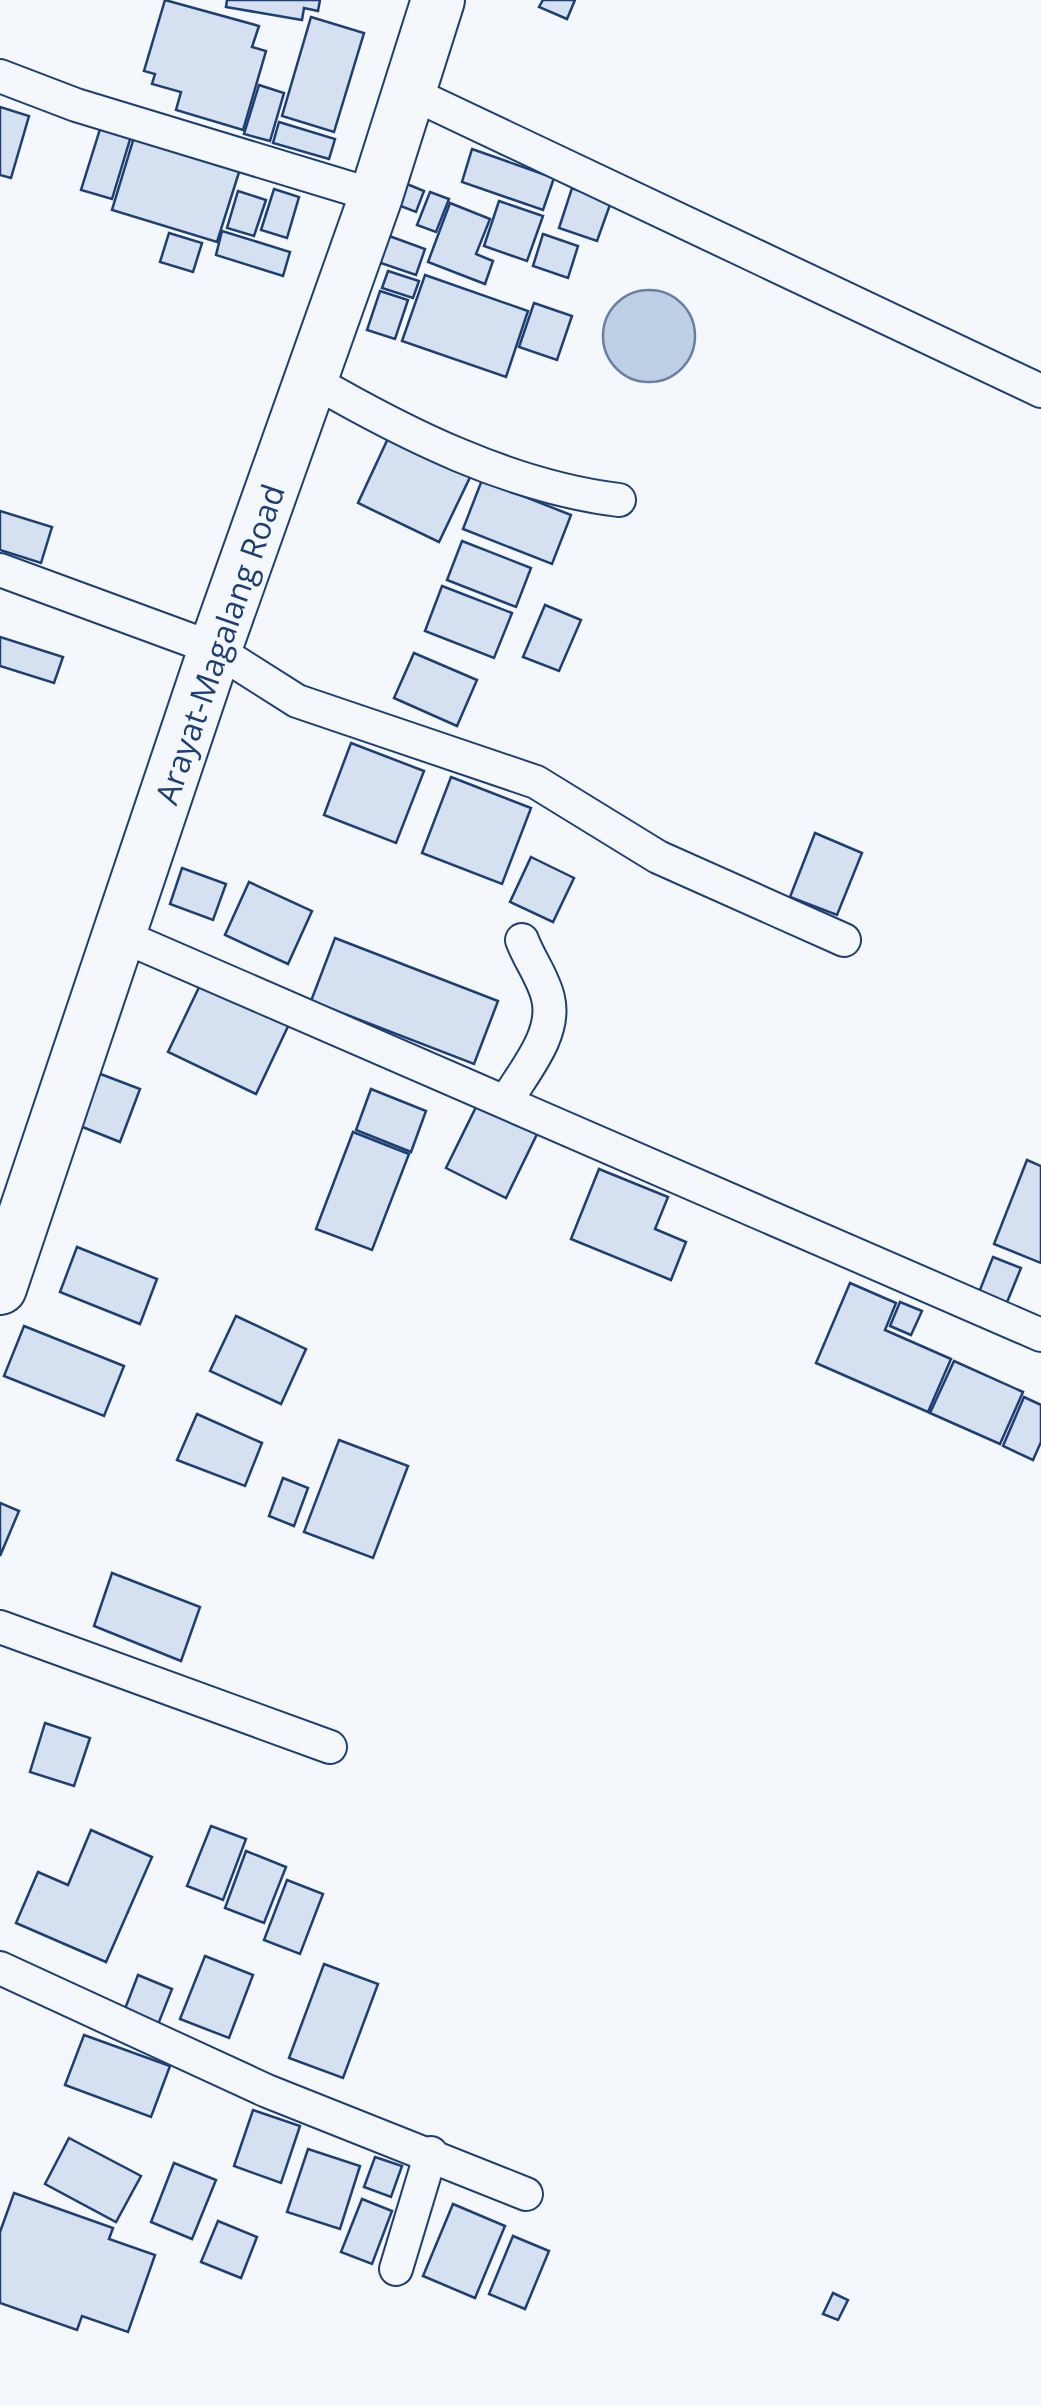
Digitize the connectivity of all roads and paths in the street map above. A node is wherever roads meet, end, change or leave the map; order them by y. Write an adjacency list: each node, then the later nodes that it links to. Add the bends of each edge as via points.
1 (438, 0): 3 (main road, Arayat-Magalang Road)
2 (0, 76): 4 (street)
3 (407, 92): 4 (main road, Arayat-Magalang Road); 6 (street)
4 (376, 196): 5 (main road, Arayat-Magalang Road)
5 (312, 380): 7 (street, via 366,412 530,481); 9 (main road, Arayat-Magalang Road)
6 (1041, 391)
7 (618, 500)
8 (0, 570): 9 (street)
9 (215, 648): 10 (main road, Arayat-Magalang Road); 12 (street, via 297,701 536,782 658,858)
10 (120, 935): 13 (street); 14 (main road, Arayat-Magalang Road)
11 (522, 940): 13 (street, via 548,994 550,1016)
12 (844, 940)
13 (507, 1100): 15 (street)
14 (0, 1288)
15 (1041, 1335)
16 (0, 1627): 17 (street)
17 (330, 1747)
18 (0, 1968): 19 (street, via 267,2092)
19 (431, 2153): 20 (street); 21 (street)
20 (526, 2194)
21 (396, 2268)

